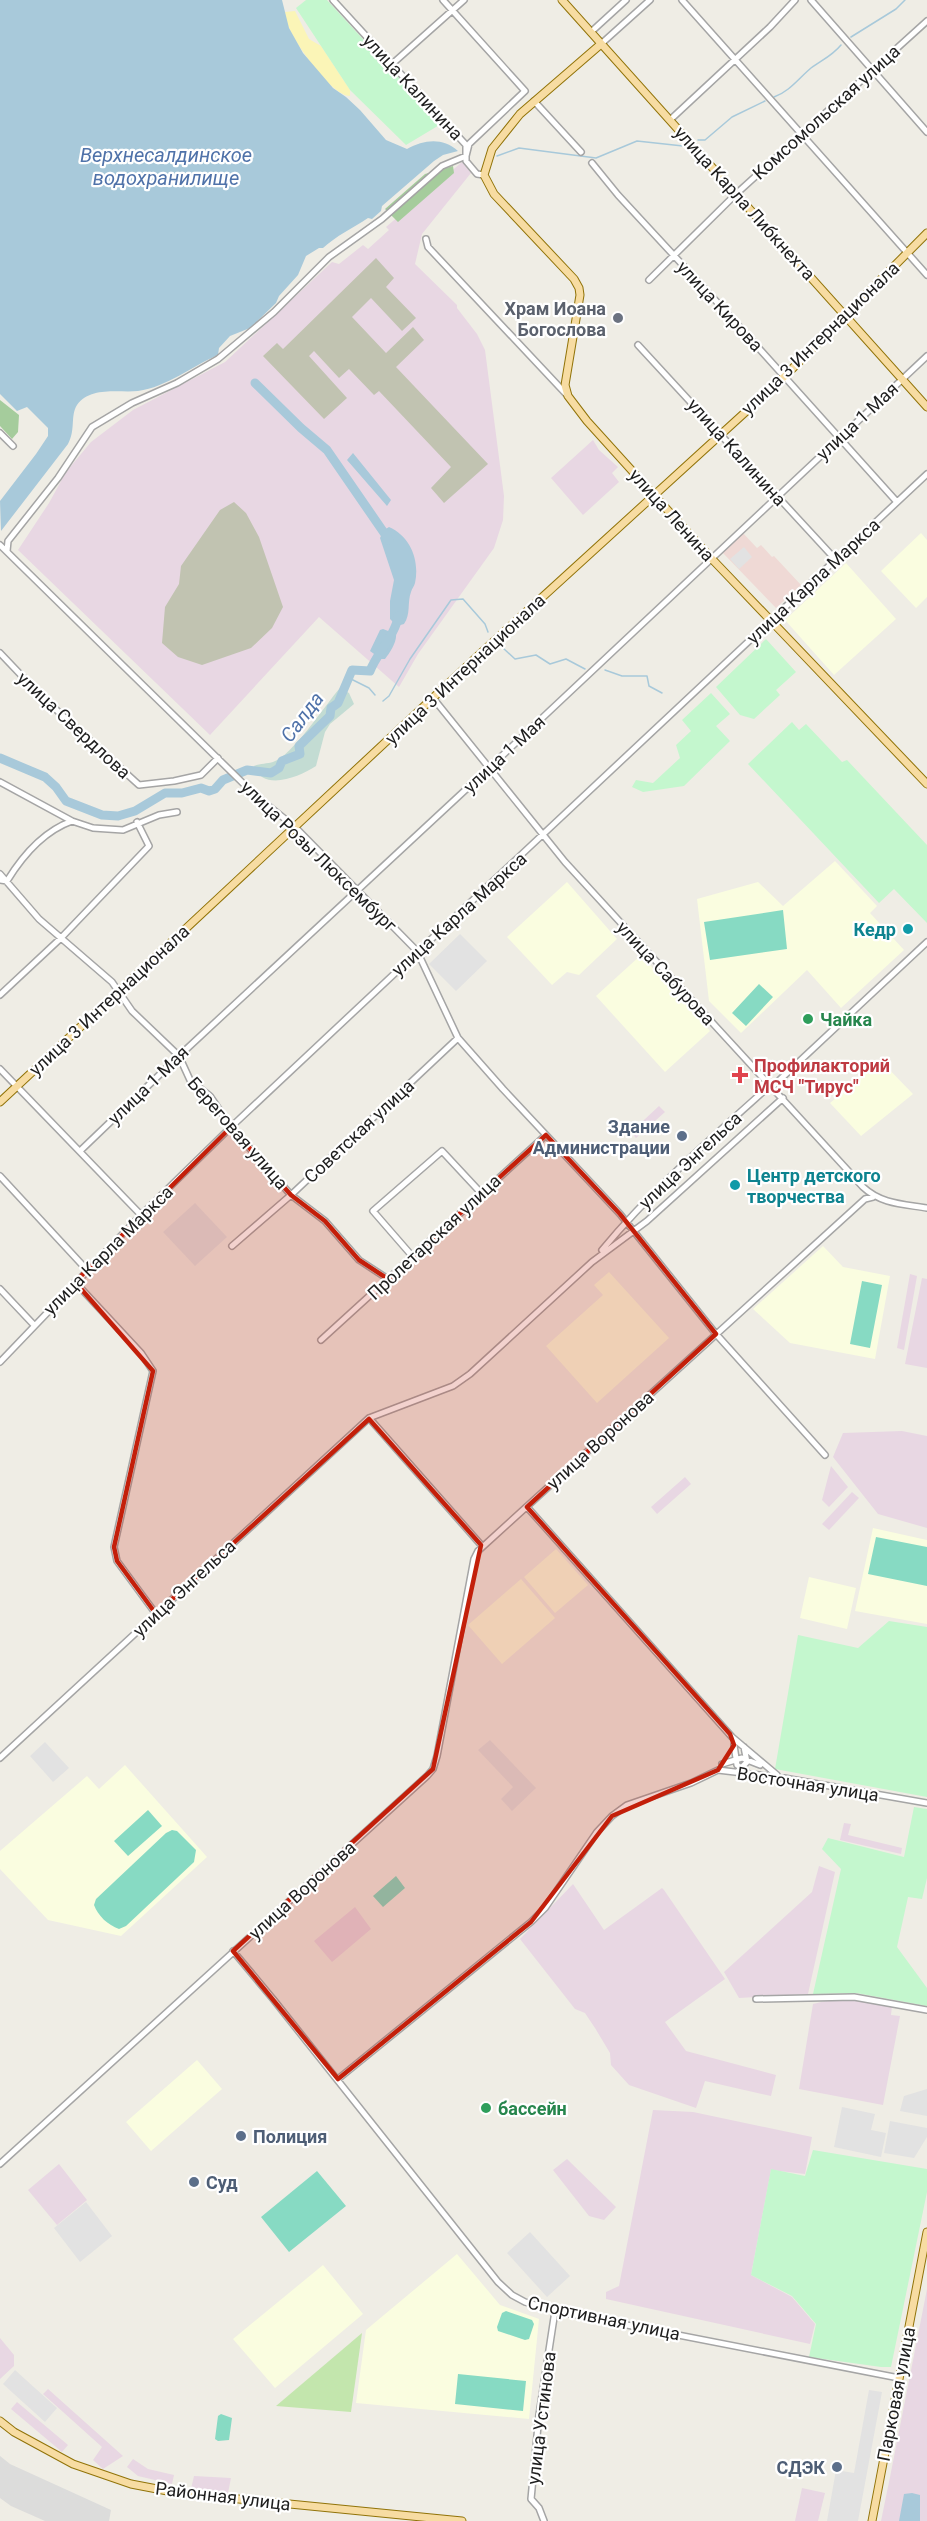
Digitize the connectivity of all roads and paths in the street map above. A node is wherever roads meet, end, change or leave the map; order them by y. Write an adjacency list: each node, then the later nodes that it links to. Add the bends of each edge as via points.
1 (333, 0): 15 (street, улица Калинина)
2 (443, 0): 10 (street)
3 (464, 0): 10 (street)
4 (562, 0): 12 (main road, улица Карла Либкнехта)
5 (626, 0): 12 (street)
6 (650, 0): 13 (street)
7 (682, 0): 14 (street)
8 (795, 0): 14 (street)
9 (811, 0): 16 (street)
10 (453, 11): 15 (street); 22 (street, via 525,91 469,144)
11 (927, 21): 16 (street, Комсомольская улица)
12 (591, 32): 13 (main road, улица Карла Либкнехта)
13 (602, 44): 17 (main road); 18 (main road, улица Карла Либкнехта)
14 (736, 60): 18 (street); 20 (street)
15 (391, 65): 22 (street, улица Калинина, via 466,145)
16 (872, 71): 19 (street); 20 (street, Комсомольская улица)
17 (534, 101): 21 (street); 24 (main road, via 492,149)
18 (670, 120): 25 (main road, улица Карла Либкнехта)
19 (927, 132)
20 (802, 134): 25 (street, Комсомольская улица); 28 (street)
21 (581, 152)
22 (466, 156): 24 (street, улица Калинина, via 477,174); 48 (street, via 442,166 382,219 330,257 218,359 92,427 8,541)
23 (592, 163): 29 (street, улица Кирова)
24 (484, 175): 37 (main road, via 494,194 579,288 565,385)
25 (736, 194): 29 (street, Комсомольская улица); 32 (main road, улица Карла Либкнехта)
26 (927, 233): 28 (main road, улица 3 Интернационала)
27 (426, 239): 37 (street, улица Ленина, via 428,247)
28 (907, 253): 30 (street); 32 (main road, улица 3 Интернационала)
29 (672, 255): 31 (street, Комсомольская улица); 35 (street, улица Кирова)
30 (927, 275)
31 (649, 280)
32 (847, 316): 35 (main road, улица 3 Интернационала); 36 (main road, улица Карла Либкнехта)
33 (638, 345): 40 (street, улица Калинина)
34 (927, 356): 36 (street, улица 1 Мая)
35 (785, 376): 40 (main road, улица 3 Интернационала); 41 (street, улица Кирова)
36 (902, 380): 38 (main road, улица Карла Либкнехта); 41 (street, улица 1 Мая)
37 (568, 396): 44 (main road, улица Ленина)
38 (927, 407)
39 (0, 433): 42 (street)
40 (720, 434): 44 (main road, улица 3 Интернационала); 45 (street, улица Калинина)
41 (839, 437): 45 (street, улица 1 Мая); 46 (street, улица Кирова)
42 (13, 446)
43 (927, 474): 46 (street, улица Карла Маркса)
44 (654, 495): 49 (main road, улица Ленина); 53 (main road, улица 3 Интернационала)
45 (776, 496): 49 (street, улица 1 Мая); 50 (street, улица Калинина)
46 (897, 501): 50 (street, улица Карла Маркса)
47 (0, 544): 48 (street, улица Розы Люксембург)
48 (8, 552): 54 (street, улица Розы Люксембург)
49 (711, 558): 51 (main road, улица Ленина); 55 (street, улица 1 Мая)
50 (836, 560): 51 (street, улица Карла Маркса)
51 (771, 620): 56 (main road, улица Ленина); 62 (street, улица Карла Маркса)
52 (0, 653): 54 (street, улица Свердлова, via 139,785 201,775)
53 (434, 698): 55 (street, улица Сабурова); 61 (main road, улица 3 Интернационала)
54 (218, 758): 61 (street, улица Розы Люксембург)
55 (489, 768): 62 (street, улица Сабурова); 66 (street, улица 1 Мая)
56 (926, 781)
57 (0, 783): 59 (street)
58 (177, 812): 60 (street)
59 (72, 821): 60 (street, via 93,828 123,830); 65 (street, via 47,834 20,861)
60 (137, 822): 67 (street, via 148,846)
61 (295, 827): 66 (street, улица Розы Люксембург); 70 (main road, улица 3 Интернационала)
62 (544, 836): 69 (street, улица Карла Маркса); 76 (street, улица Сабурова)
63 (0, 874): 65 (street, Береговая улица)
64 (0, 880): 65 (street)
65 (7, 881): 67 (street, Береговая улица)
66 (357, 890): 69 (street, улица Розы Люксембург); 73 (street, улица 1 Мая)
67 (61, 938): 70 (street, Береговая улица, via 112,982); 71 (street)
68 (927, 942): 76 (street, улица Энгельса)
69 (417, 951): 72 (street, улица Розы Люксембург); 79 (street, улица Карла Маркса)
70 (117, 992): 73 (street, Береговая улица); 75 (main road, улица 3 Интернационала)
71 (0, 994)
72 (458, 1038): 80 (street, улица Розы Люксембург); 84 (street, Советская улица)
73 (179, 1056): 79 (street, Береговая улица, via 190,1080 210,1096); 81 (street, улица 1 Мая)
74 (0, 1069): 75 (street)
75 (17, 1086): 78 (main road, улица 3 Интернационала); 81 (street)
76 (772, 1087): 77 (street, улица Сабурова); 88 (street, улица Энгельса)
77 (783, 1098): 85 (street, улица Сабурова); 89 (street, улица Энгельса)
78 (0, 1102)
79 (231, 1127): 84 (street, Береговая улица); 87 (street, улица Карла Маркса)
80 (546, 1136): 83 (street, Пролетарская улица); 88 (street, улица Розы Люксембург)
81 (80, 1151): 87 (street)
82 (0, 1176): 93 (street)
83 (482, 1194): 91 (street, Пролетарская улица); 91 (street, via 442,1151 373,1211)
84 (291, 1195): 90 (street, Советская улица); 94 (street, Береговая улица, via 325,1221 359,1260)
85 (873, 1197): 86 (street); 98 (street, улица Воронова, via 865,1199)
86 (927, 1208)
87 (141, 1215): 93 (street, улица Карла Маркса)
88 (626, 1221): 89 (street, улица Розы Люксембург); 92 (street, улица Энгельса)
89 (634, 1231): 92 (street, улица Энгельса); 98 (street, улица Розы Люксембург)
90 (232, 1246)
91 (413, 1257): 94 (street, Пролетарская улица)
92 (592, 1262): 101 (street, улица Энгельса, via 462,1380)
93 (87, 1270): 95 (street, улица Карла Маркса)
94 (388, 1279): 99 (street, Пролетарская улица)
95 (75, 1282): 97 (street, улица Карла Маркса); 105 (street, via 153,1371 114,1547 117,1561)
96 (0, 1289): 97 (street)
97 (34, 1325): 100 (street, улица Карла Маркса)
98 (716, 1334): 102 (street, улица Розы Люксембург); 103 (street, улица Воронова)
99 (321, 1340)
100 (0, 1362)
101 (369, 1418): 104 (street); 105 (street, улица Энгельса)
102 (825, 1455)
103 (527, 1507): 104 (street, улица Воронова); 106 (street, Восточная улица)
104 (482, 1546): 120 (street, улица Воронова, via 474,1559 432,1768)
105 (156, 1614): 109 (street, улица Энгельса)
106 (732, 1737): 107 (street); 108 (street, Восточная улица)
107 (734, 1745): 111 (street); 112 (street)
108 (743, 1745): 110 (street); 113 (street, Восточная улица)
109 (0, 1758)
110 (747, 1759): 111 (street); 113 (street); 114 (street)
111 (735, 1760): 112 (street); 114 (street)
112 (722, 1764): 115 (street)
113 (767, 1768): 118 (street)
114 (742, 1769): 116 (street); 117 (street)
115 (718, 1770): 116 (street, Восточная улица); 123 (street, Восточная улица, via 627,1805 612,1816 531,1922)
116 (735, 1772): 117 (street, Восточная улица)
117 (758, 1774): 118 (street, Восточная улица)
118 (784, 1778): 119 (street, Восточная улица)
119 (927, 1803)
120 (233, 1952): 123 (street, Спортивная улица); 124 (street, улица Воронова)
121 (756, 1999): 122 (street, via 845,1997)
122 (927, 2010)
123 (338, 2079): 126 (street, Спортивная улица, via 498,2282 516,2297)
124 (0, 2164)
125 (927, 2232): 127 (main road, Парковая улица)
126 (555, 2311): 127 (street, Спортивная улица); 130 (street, улица Устинова, via 531,2499)
127 (899, 2378): 131 (main road, Парковая улица)
128 (0, 2421): 129 (main road, Районная улица, via 73,2464 131,2484 178,2493)
129 (462, 2521)
130 (544, 2521)
131 (872, 2521)

